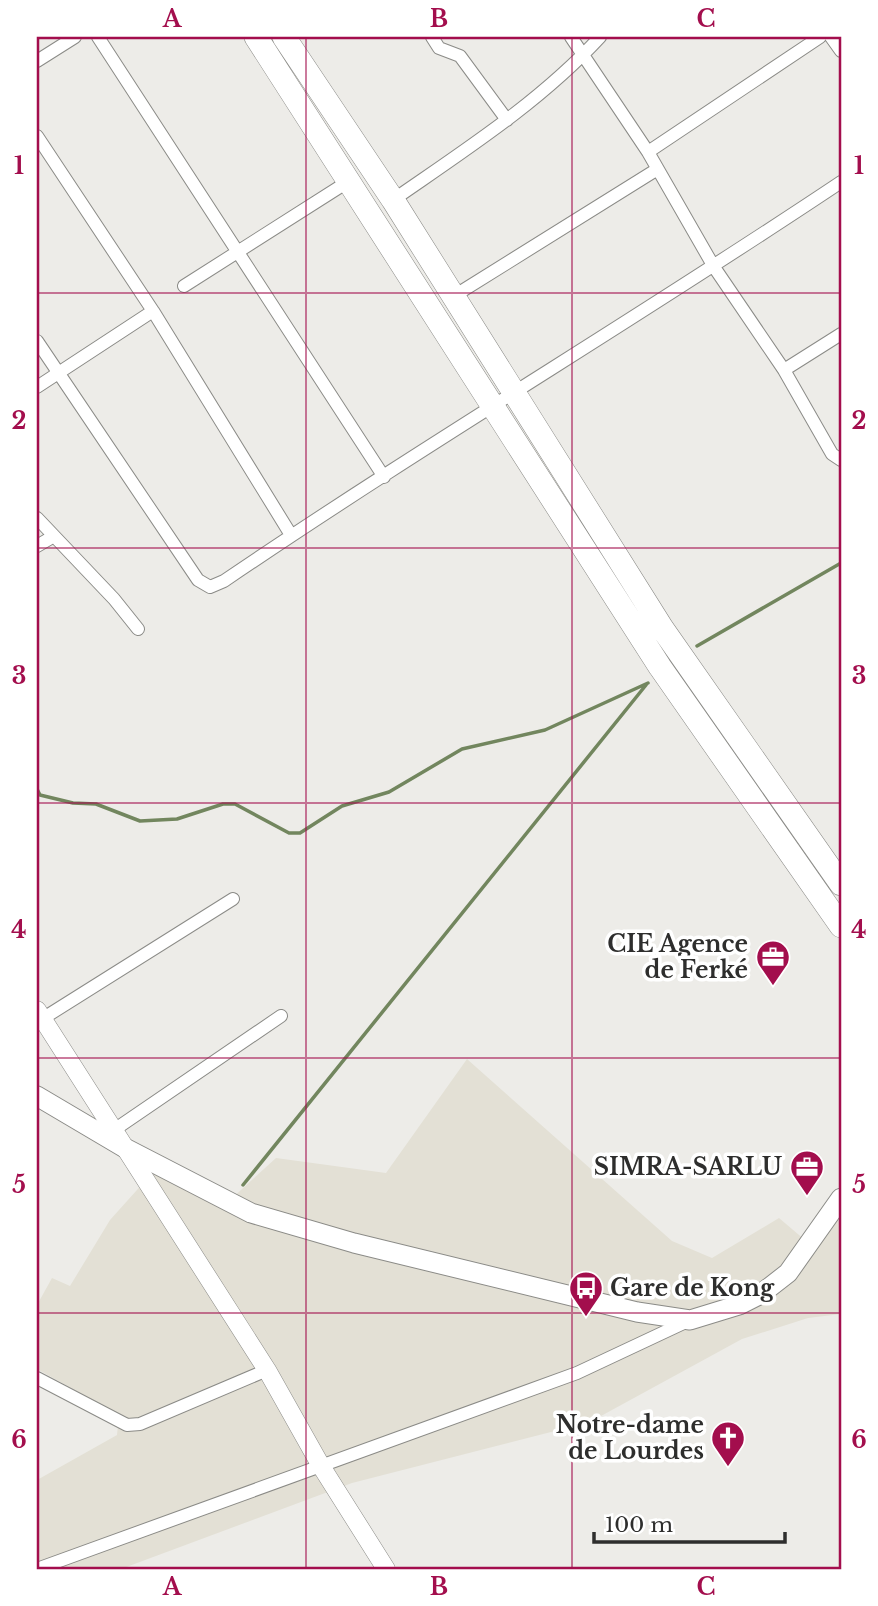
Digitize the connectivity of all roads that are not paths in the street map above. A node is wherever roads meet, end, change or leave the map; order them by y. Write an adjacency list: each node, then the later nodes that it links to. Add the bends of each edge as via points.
1 (75, 37): 12 (street)
2 (98, 37): 20 (street)
3 (256, 37): 17 (highway)
4 (286, 37): 19 (highway)
5 (432, 37): 13 (street, via 439,48 460,56)
6 (571, 37): 11 (street)
7 (600, 37): 11 (street)
8 (820, 37): 15 (street)
9 (831, 37): 10 (street)
10 (841, 51)
11 (583, 55): 13 (street); 15 (street)
12 (37, 61)
13 (508, 121): 19 (street)
14 (37, 136): 24 (street)
15 (648, 152): 16 (street)
16 (656, 170): 21 (street); 23 (street)
17 (349, 181): 20 (street); 31 (highway)
18 (841, 182): 21 (street)
19 (393, 200): 23 (highway)
20 (239, 252): 22 (street); 33 (street)
21 (714, 267): 27 (street); 30 (street)
22 (184, 286)
23 (454, 296): 30 (highway)
24 (153, 311): 28 (street); 35 (street)
25 (841, 334): 27 (street)
26 (37, 341): 28 (street)
27 (784, 370): 32 (street, via 832,454)
28 (58, 373): 29 (street); 35 (street, via 203,586 224,581)
29 (37, 387)
30 (513, 392): 31 (street); 39 (highway, via 662,628)
31 (491, 404): 33 (street); 41 (highway, via 660,667)
32 (841, 460)
33 (384, 477): 35 (street)
34 (37, 518): 36 (street)
35 (291, 535)
36 (54, 536): 37 (street); 38 (street)
37 (37, 546)
38 (138, 629)
39 (841, 884)
40 (233, 899): 42 (street)
41 (841, 926)
42 (40, 1015): 45 (street)
43 (282, 1016): 45 (street)
44 (37, 1096): 46 (main road)
45 (114, 1130): 46 (street)
46 (124, 1148): 48 (main road, via 227,1202 318,1233 637,1312); 49 (street)
47 (841, 1198): 48 (main road, via 788,1273 739,1305)
48 (690, 1320): 51 (street, via 577,1373)
49 (267, 1370): 50 (street, via 140,1424 127,1425); 51 (street)
50 (37, 1378)
51 (321, 1466): 52 (street); 53 (street)
52 (37, 1569)
53 (386, 1569)

